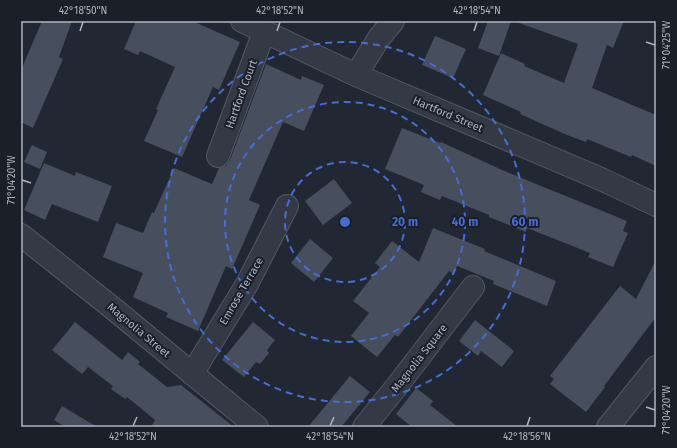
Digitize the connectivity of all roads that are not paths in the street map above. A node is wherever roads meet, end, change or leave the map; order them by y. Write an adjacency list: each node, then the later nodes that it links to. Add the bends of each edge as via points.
1 (242, 21): 3 (street, Hartford Street)
2 (393, 21): 4 (street)
3 (264, 32): 4 (street, Hartford Street); 5 (street, Hartford Court)
4 (356, 75): 6 (street, Hartford Street)
5 (218, 156)
6 (656, 205)
7 (287, 206): 11 (street, Emrose Terrace, via 247,284)
8 (21, 235): 11 (street, Magnolia Street)
9 (473, 288): 13 (street, Magnolia Square)
10 (656, 367): 14 (street)
11 (192, 374): 12 (street, Magnolia Street)
12 (257, 427)
13 (364, 427)
14 (608, 427)

